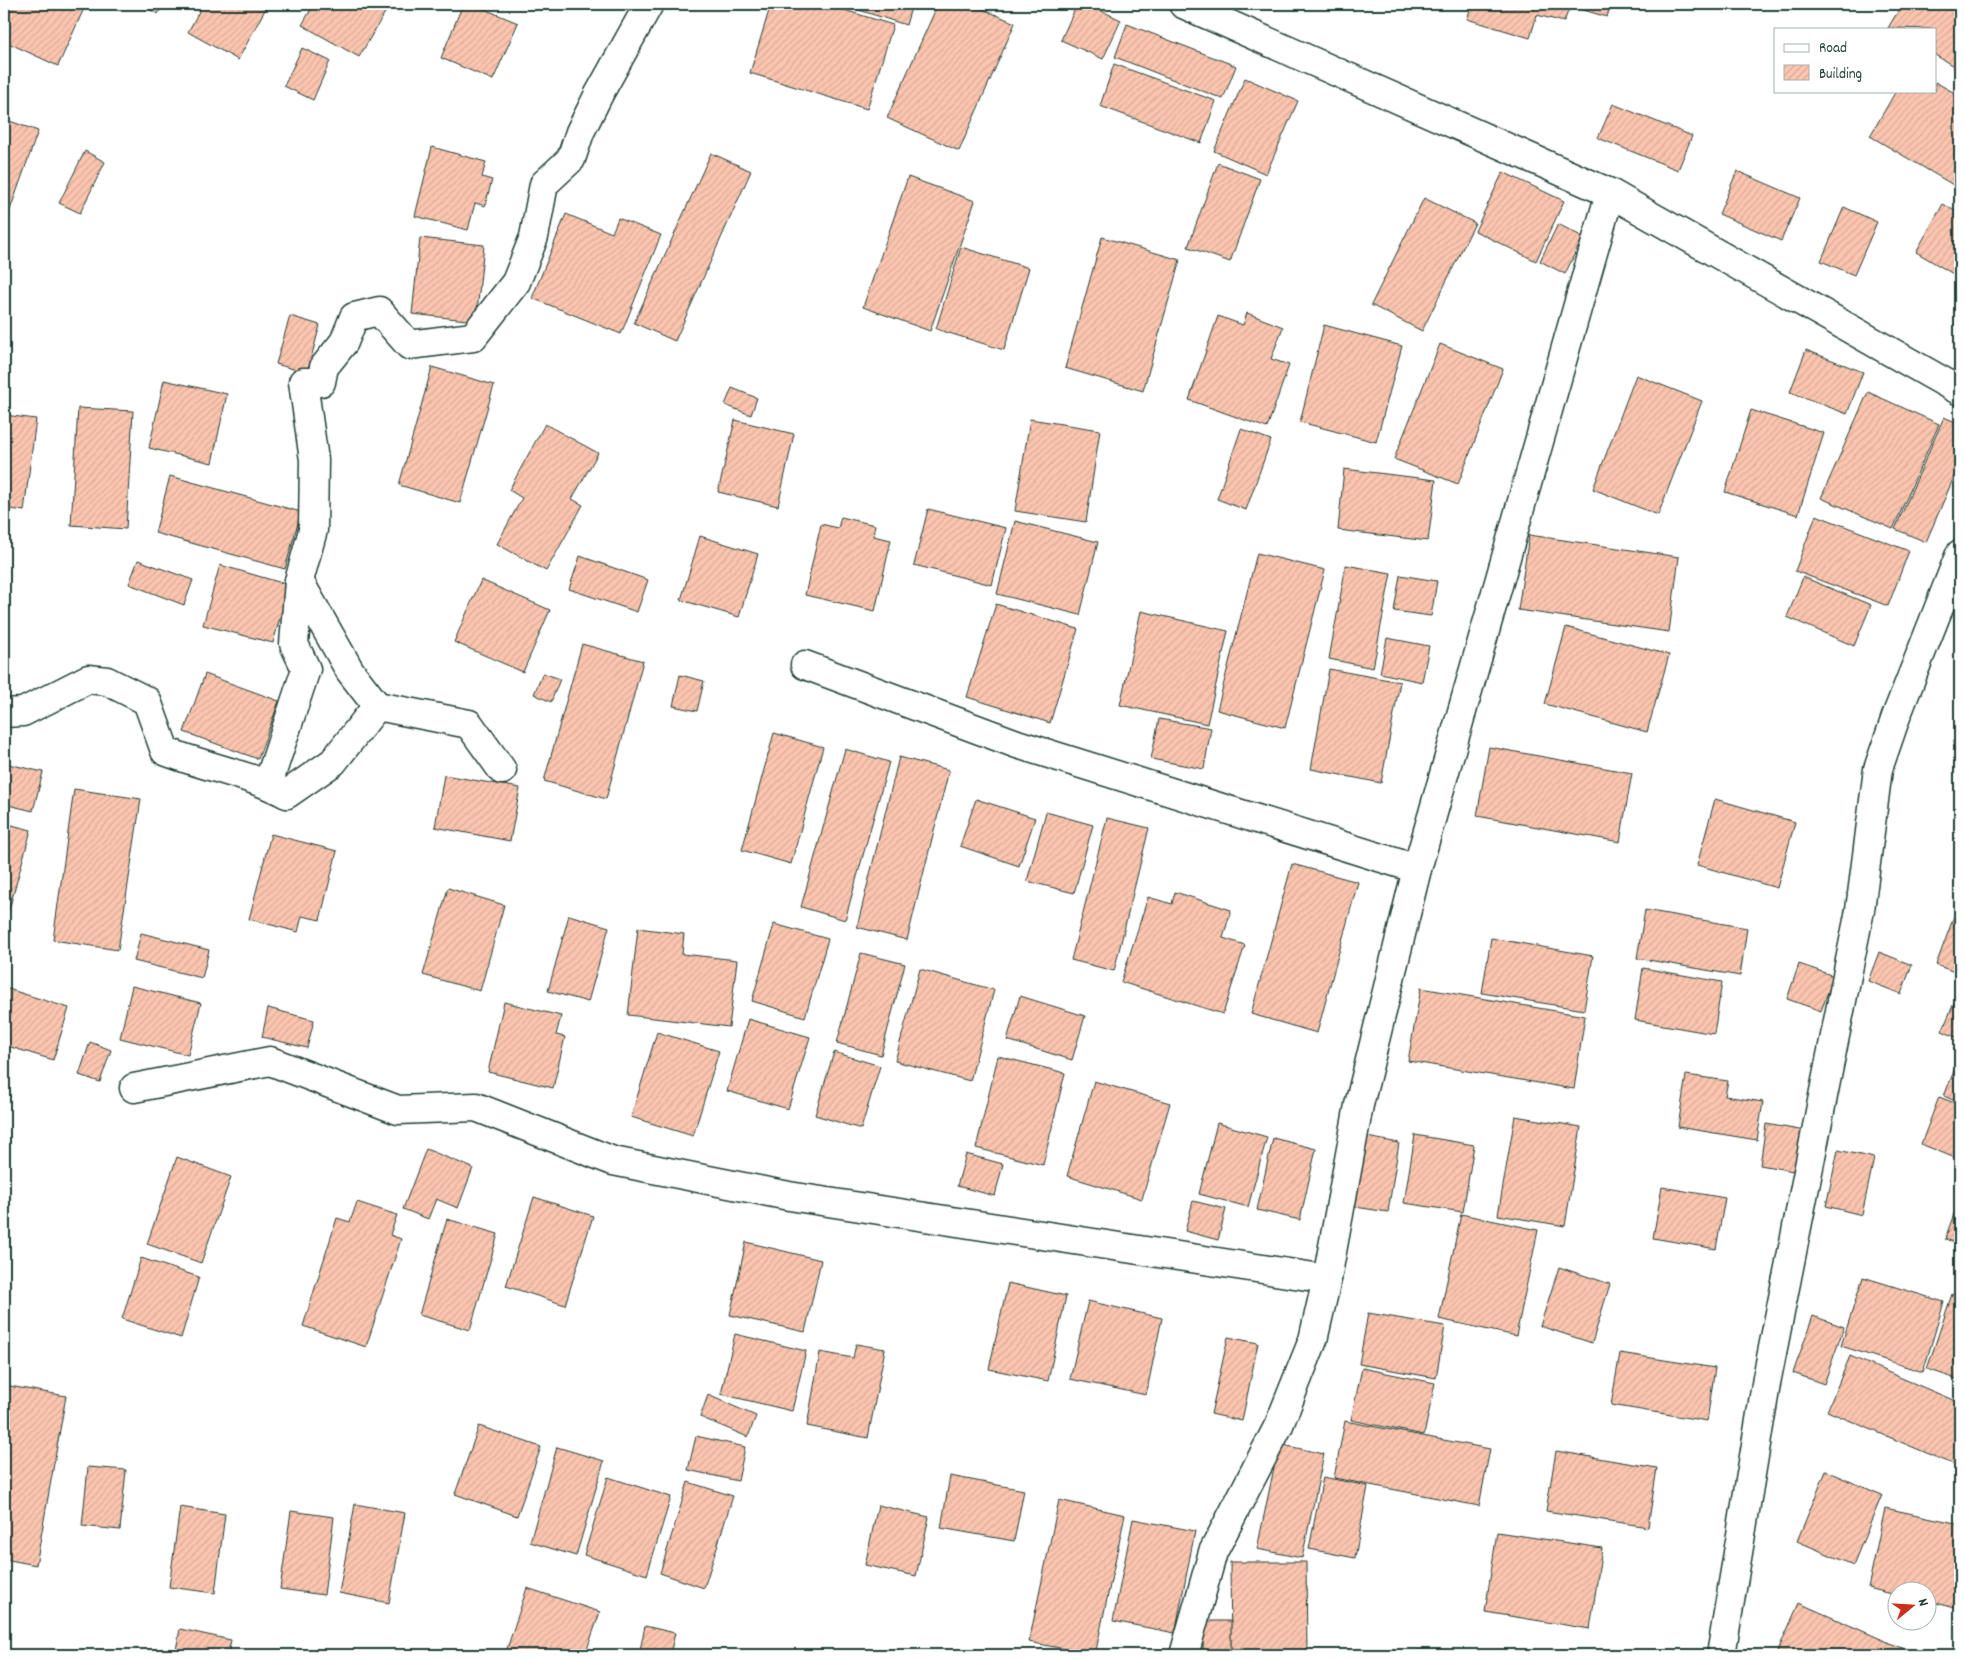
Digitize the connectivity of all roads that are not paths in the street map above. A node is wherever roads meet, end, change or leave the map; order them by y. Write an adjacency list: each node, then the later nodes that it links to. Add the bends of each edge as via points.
1 (649, 4): 6 (street, via 599,94 571,159 544,184 534,237 516,282 473,337 409,345 379,311 354,317 344,342 324,367 321,382 303,382 314,460 313,530)
2 (1183, 4): 3 (street)
3 (1610, 193): 4 (street); 12 (street)
4 (1960, 391)
5 (1960, 554): 16 (street, via 1878,769 1860,910 1767,1378)
6 (299, 581): 8 (street, via 350,671); 11 (street, via 294,644 306,669)
7 (805, 665): 12 (street, via 1017,744)
8 (377, 706): 10 (street, via 469,724); 11 (street, via 333,762 286,794)
9 (4, 713): 11 (street, via 24,712 88,679 107,681 148,701 165,751)
10 (502, 770)
11 (268, 784)
12 (1417, 869): 14 (street, via 1359,1105)
13 (134, 1088): 14 (street, via 270,1061 398,1110 476,1107 613,1161 789,1196)
14 (1326, 1279): 15 (street, via 1312,1340 1279,1425 1213,1552)
15 (1184, 1655)
16 (1721, 1655)

